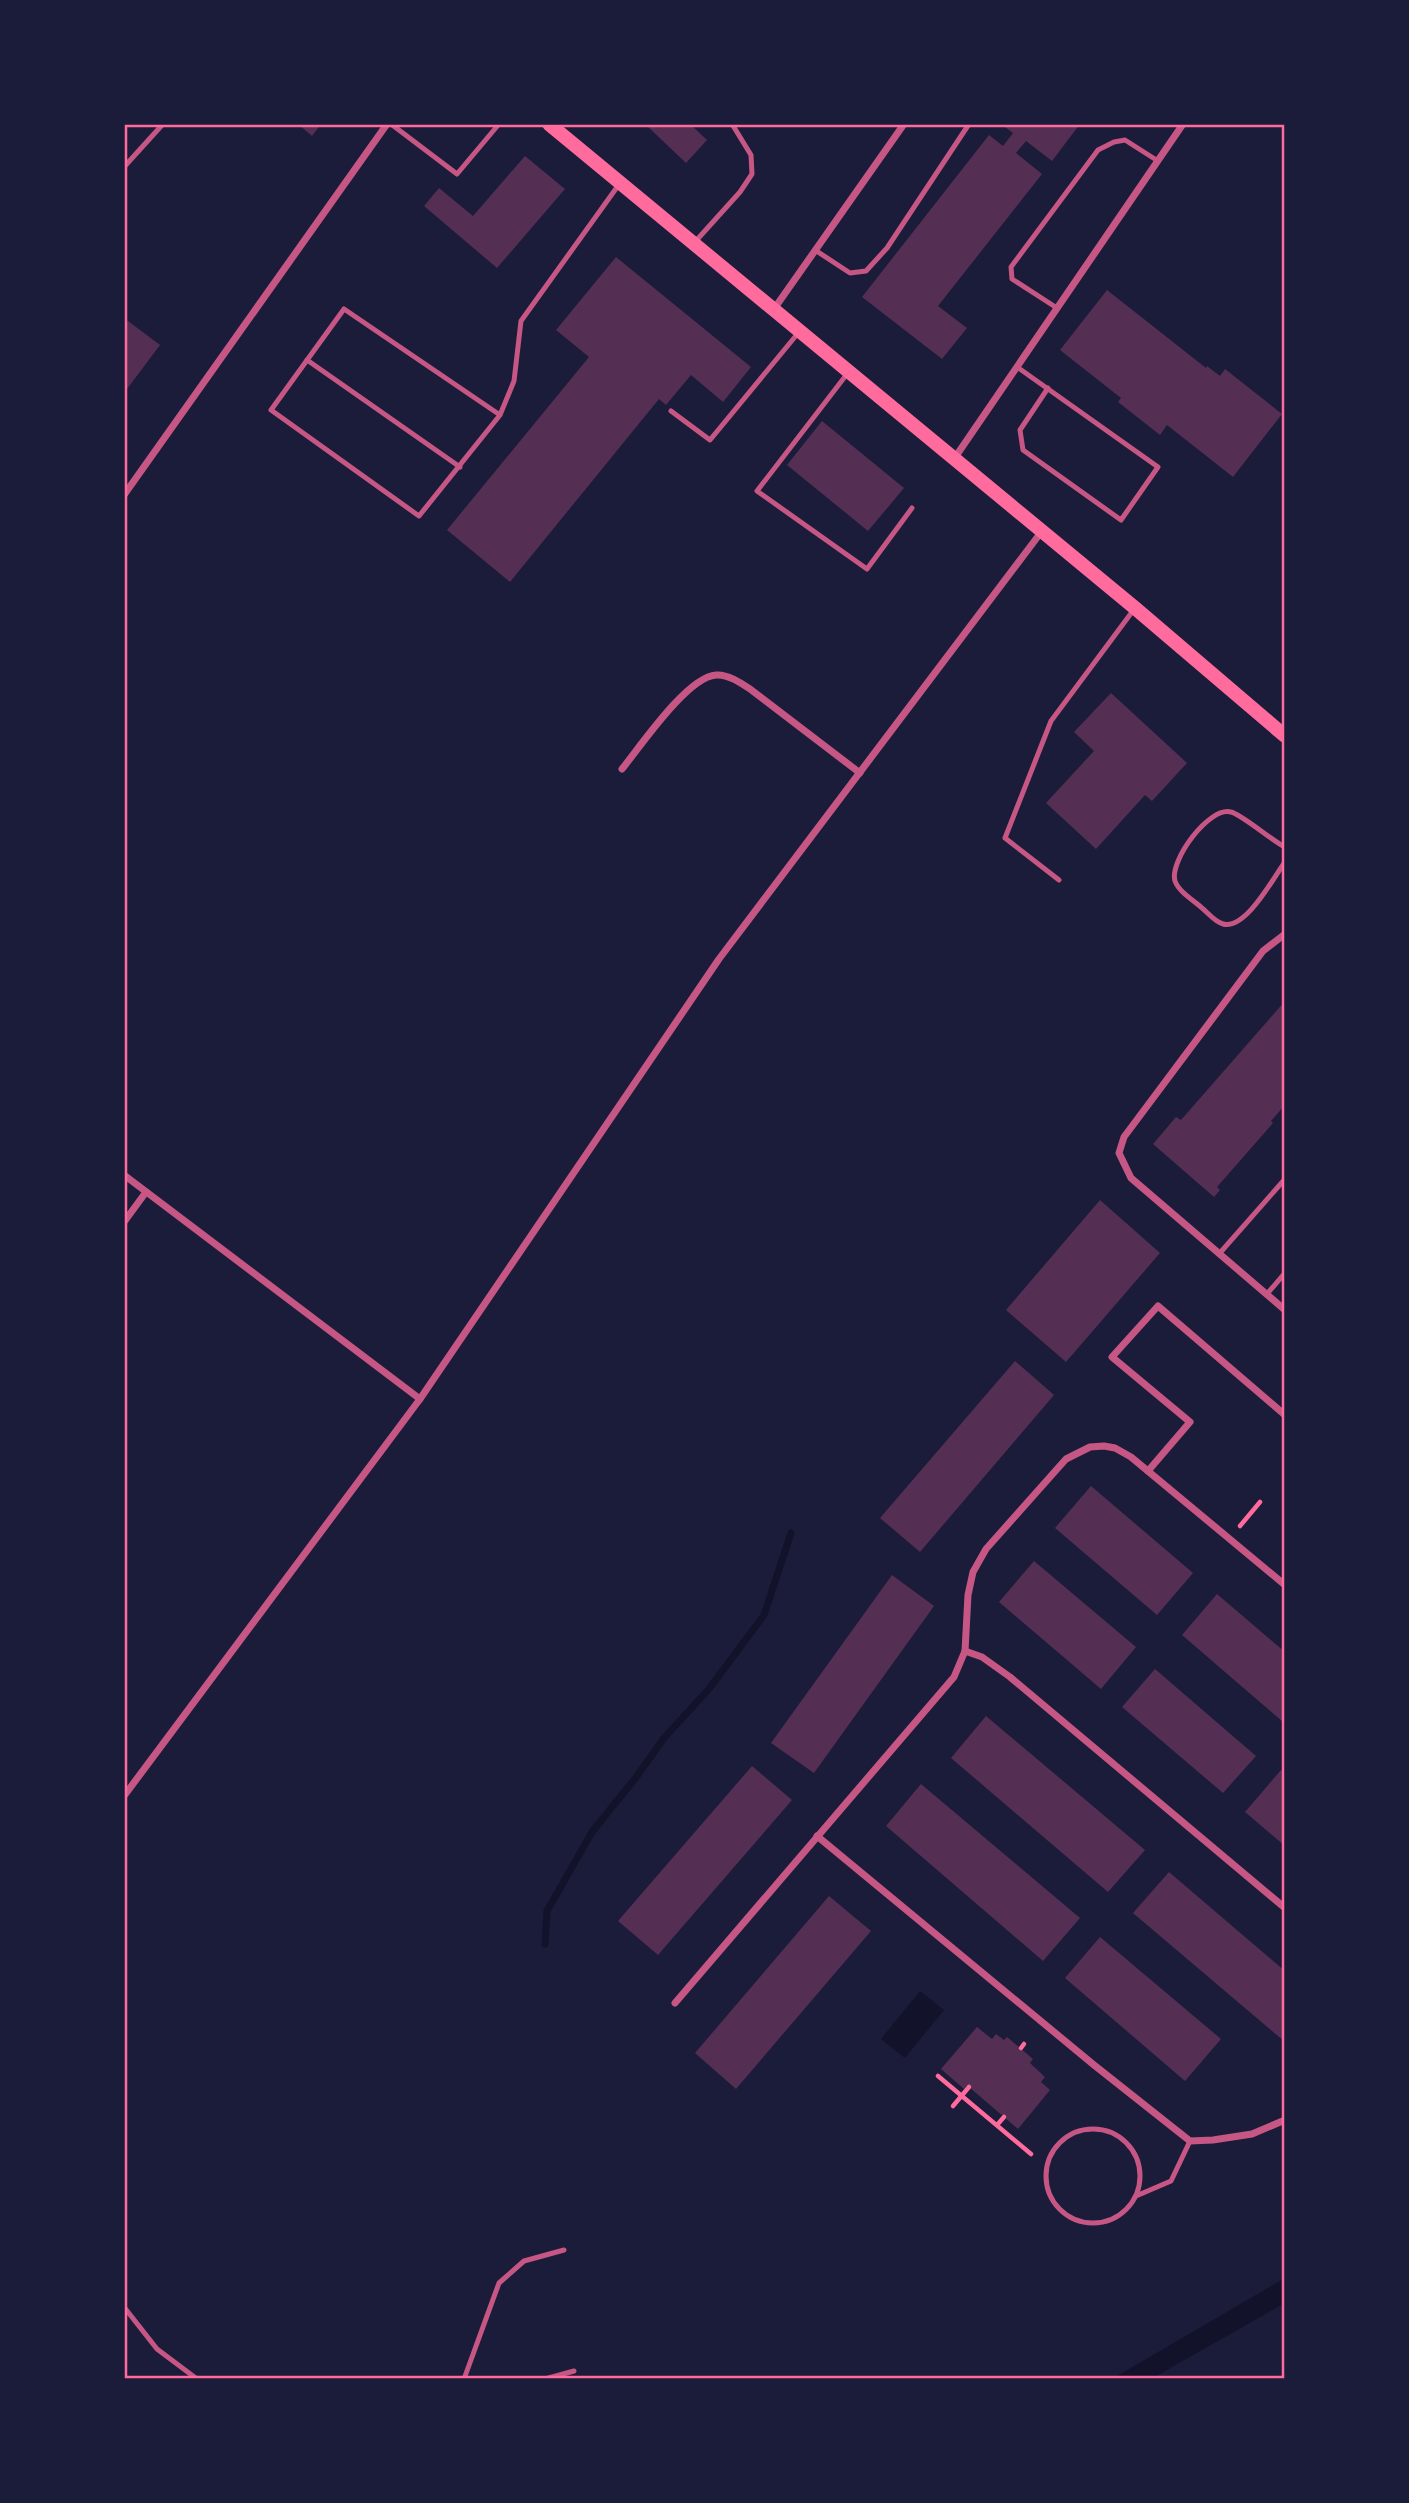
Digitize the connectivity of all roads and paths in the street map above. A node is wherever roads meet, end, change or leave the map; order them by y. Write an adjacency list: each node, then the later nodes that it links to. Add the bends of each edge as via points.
1 (163, 124): 10 (lane)
2 (389, 124): 3 (lane, via 457,174); 25 (street)
3 (499, 124)
4 (549, 124): 11 (main road)
5 (732, 124): 12 (lane, via 751,155 752,174)
6 (904, 124): 13 (street)
7 (969, 124): 13 (lane, via 887,248 866,271 850,274)
8 (1183, 124): 9 (street)
9 (1158, 161): 14 (street); 14 (lane, via 1125,140 1098,150 1011,267 1012,279)
10 (124, 167)
11 (620, 183): 12 (main road); 22 (lane, via 521,321 514,380)
12 (694, 243): 15 (main road)
13 (816, 250): 15 (street)
14 (1057, 308): 18 (street)
15 (774, 309): 16 (main road)
16 (800, 331): 19 (main road); 21 (lane, via 710,440)
17 (307, 360): 22 (lane, via 344,309); 24 (lane); 24 (lane, via 271,410 419,516)
18 (1017, 366): 20 (lane); 23 (street)
19 (849, 372): 23 (main road); 26 (lane, via 757,491 867,569)
20 (1048, 388): 20 (lane, via 1158,467 1121,520 1023,450 1020,430)
21 (671, 411)
22 (500, 415): 24 (lane)
23 (954, 459): 27 (main road)
24 (460, 467)
25 (124, 495)
26 (912, 508)
27 (1042, 531): 28 (main road); 31 (street)
28 (1135, 608): 29 (main road); 34 (lane, via 1051,721 1005,838)
29 (1285, 736)
30 (622, 769): 31 (street, via 685,691 716,675 751,689)
31 (860, 773): 44 (street, via 719,959)
32 (1285, 847): 33 (lane, via 1234,813 1223,811 1203,824 1178,858 1174,878 1179,888 1218,922 1232,924 1247,915)
33 (1285, 862)
34 (1059, 880)
35 (1285, 934): 40 (street, via 1263,951 1124,1137 1119,1153 1130,1178)
36 (124, 1175): 38 (street)
37 (1285, 1179): 40 (lane)
38 (146, 1192): 39 (street); 44 (street)
39 (124, 1222)
40 (1219, 1254): 42 (street)
41 (1285, 1273): 42 (lane)
42 (1266, 1294): 43 (street)
43 (1285, 1310)
44 (420, 1399): 51 (street)
45 (1285, 1415): 46 (street, via 1157,1306 1112,1357 1189,1422)
46 (1147, 1471): 49 (street); 50 (street, via 1115,1448 1104,1446 1090,1447 1066,1459 986,1549 973,1572)
47 (1260, 1502): 48 (path)
48 (1240, 1526)
49 (1285, 1585)
50 (965, 1651): 52 (street, via 954,1677); 53 (street, via 1010,1677)
51 (124, 1796)
52 (817, 1836): 54 (street); 62 (street)
53 (1285, 1908)
54 (675, 2003)
55 (939, 2076): 57 (path)
56 (969, 2087): 57 (path)
57 (961, 2095): 58 (path); 61 (path)
58 (953, 2106)
59 (1004, 2117): 61 (path)
60 (1285, 2120): 62 (street, via 1252,2134)
61 (997, 2125): 63 (path)
62 (1190, 2141): 64 (lane, via 1171,2181)
63 (1031, 2154)
64 (1136, 2196): 64 (lane, via 1139,2164 1121,2137 1107,2131 1077,2131 1064,2138 1047,2163 1046,2185 1055,2205 1081,2222 1113,2220)
65 (564, 2250): 69 (lane, via 524,2261 499,2283)
66 (124, 2306): 68 (lane, via 157,2349)
67 (574, 2371): 70 (lane)
68 (197, 2379)
69 (464, 2379)
70 (545, 2379)

